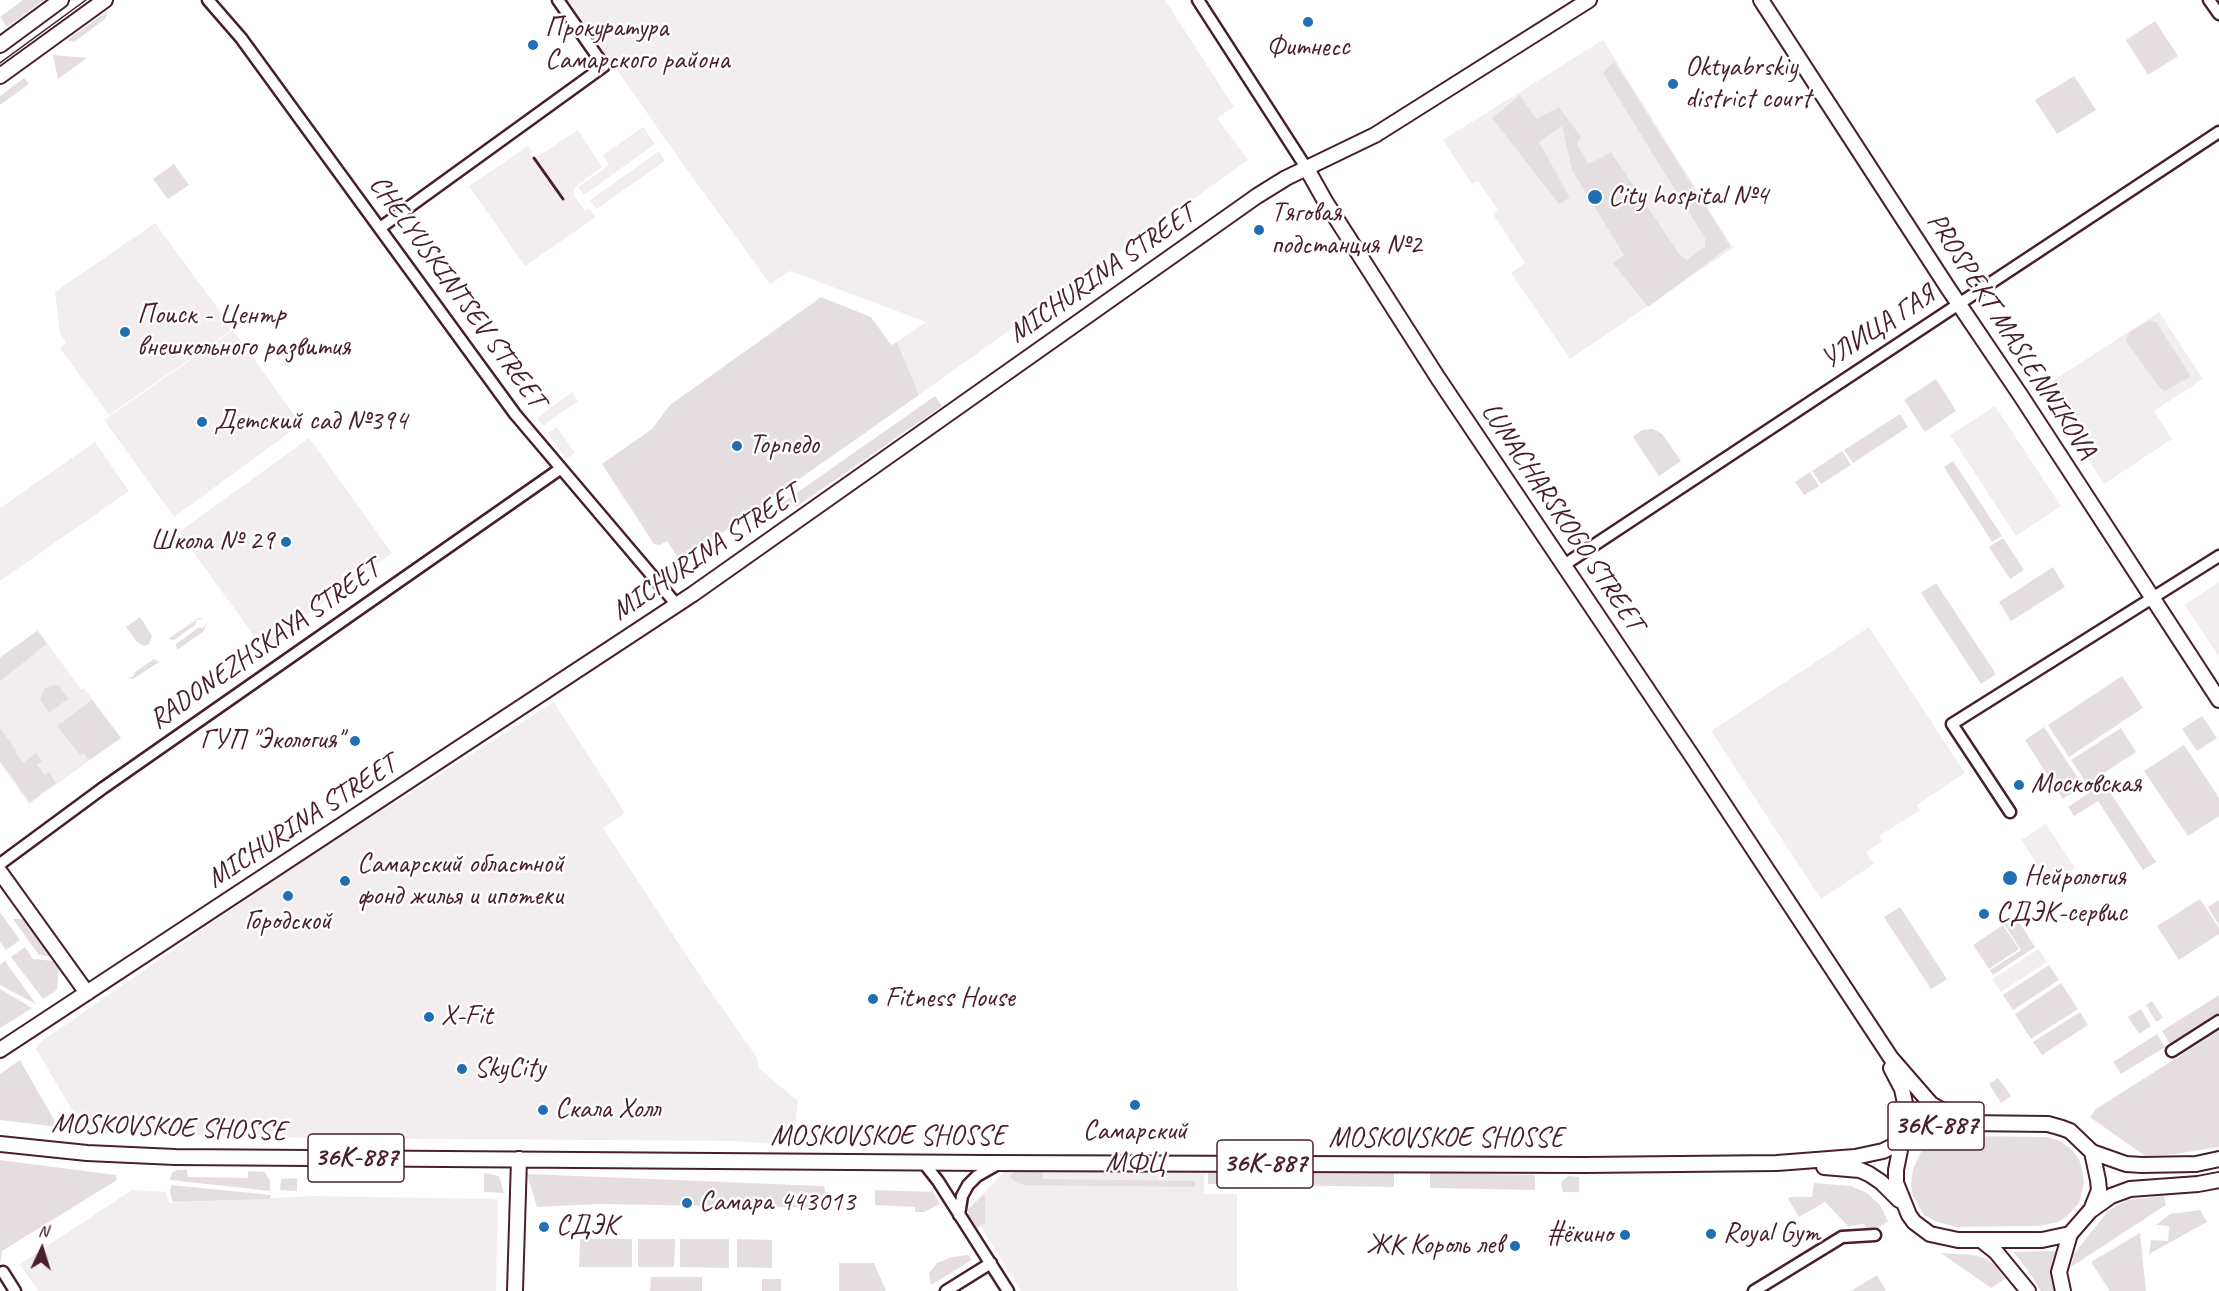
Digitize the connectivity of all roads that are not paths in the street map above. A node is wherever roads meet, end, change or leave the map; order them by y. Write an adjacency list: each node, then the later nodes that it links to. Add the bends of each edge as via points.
1 (61, 0): 10 (main road)
2 (105, 0): 11 (main road)
3 (208, 0): 14 (street, CHELYUSKINTSEV STREET, via 242,38)
4 (558, 0): 14 (street, via 604,66)
5 (1198, 0): 13 (street, LUNACHARSKOGO STREET)
6 (1589, 0): 13 (main road, MICHURINA STREET, via 1395,123)
7 (1761, 0): 15 (main road, PROSPEKT MASLENNIKOVA)
8 (2209, 0): 9 (street)
9 (2219, 14)
10 (0, 45)
11 (0, 76)
12 (2219, 132): 15 (street, УЛИЦА ГАЯ)
13 (1307, 169): 18 (main road, LUNACHARSKOGO STREET, via 1438,378); 20 (main road, MICHURINA STREET, via 1257,195)
14 (380, 228): 16 (street, CHELYUSKINTSEV STREET)
15 (1959, 304): 18 (street, УЛИЦА ГАЯ); 19 (main road, PROSPEKT MASLENNIKOVA)
16 (560, 469): 20 (street, CHELYUSKINTSEV STREET); 23 (street, RADONEZHSKAYA STREET)
17 (2219, 556): 19 (street)
18 (1564, 565): 27 (main road, LUNACHARSKOGO STREET)
19 (2152, 598): 21 (main road, PROSPEKT MASLENNIKOVA); 22 (street, via 1953,724)
20 (677, 605): 25 (main road, MICHURINA STREET)
21 (2219, 700)
22 (2010, 812)
23 (0, 864)
24 (0, 872): 25 (main road)
25 (87, 993): 28 (main road, MICHURINA STREET)
26 (2219, 1021): 29 (street)
27 (1876, 1036): 30 (main road, LUNACHARSKOGO STREET, via 1931,1104); 31 (main road, via 1905,1099)
28 (0, 1050)
29 (2172, 1051)
30 (1966, 1123): 31 (main road, MOSKOVSKOE SHOSSE / 36К-887, via 1943,1124); 33 (main road, MOSKOVSKOE SHOSSE / 36К-887, via 2048,1124 2070,1131)
31 (1901, 1141): 38 (main road, MOSKOVSKOE SHOSSE / 36К-887, via 1883,1151 1855,1157); 40 (main road, MOSKOVSKOE SHOSSE / 36К-887, via 1895,1178)
32 (0, 1144): 34 (main road, MOSKOVSKOE SHOSSE / 36К-887, via 164,1157)
33 (2092, 1152): 35 (main road, MOSKOVSKOE SHOSSE / 36К-887, via 2142,1165); 41 (main road, via 2099,1190)
34 (519, 1159): 36 (main road, MOSKOVSKOE SHOSSE / 36К-887); 48 (main road)
35 (2219, 1160)
36 (923, 1162): 37 (main road, MOSKOVSKOE SHOSSE / 36К-887); 42 (street)
37 (999, 1163): 38 (main road, MOSKOVSKOE SHOSSE / 36К-887); 42 (street, via 968,1185)
38 (1777, 1163): 40 (main road, MOSKOVSKOE SHOSSE / 36К-887, via 1860,1170 1881,1182)
39 (2219, 1180): 41 (main road, via 2130,1189 2111,1196)
40 (1903, 1204): 45 (main road, MOSKOVSKOE SHOSSE / 36К-887, via 1914,1222 1930,1234)
41 (2091, 1211): 43 (main road)
42 (959, 1215): 46 (street)
43 (2070, 1234): 45 (main road, MOSKOVSKOE SHOSSE / 36К-887, via 2042,1240); 54 (main road, via 2059,1272)
44 (1875, 1235): 52 (street, via 1842,1237)
45 (1980, 1240): 53 (main road, via 1996,1252)
46 (991, 1263): 50 (street); 51 (street)
47 (3, 1272): 49 (street)
48 (515, 1290)
49 (15, 1291)
50 (946, 1291)
51 (1008, 1291)
52 (1754, 1291)
53 (2028, 1291)
54 (2063, 1291)

